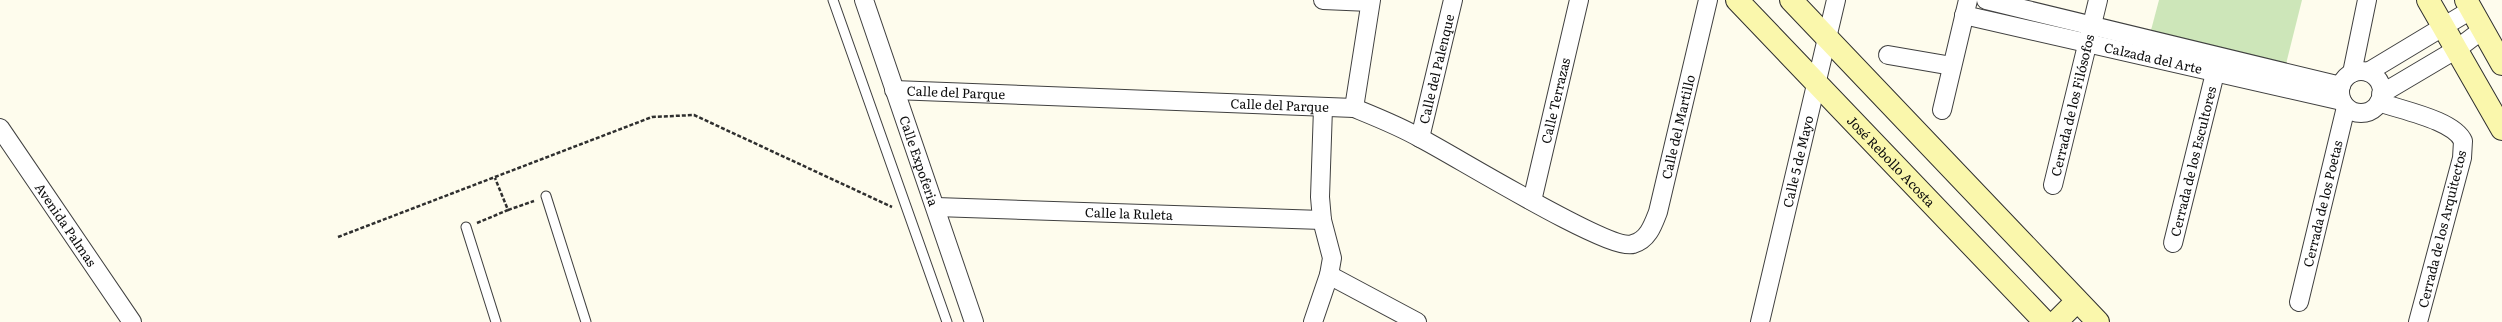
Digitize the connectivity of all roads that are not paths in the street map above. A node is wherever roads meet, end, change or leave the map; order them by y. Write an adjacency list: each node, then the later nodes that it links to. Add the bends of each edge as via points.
1 (833, 0): 54 (lane)
2 (864, 0): 31 (street, Calle Expoferia)
3 (1323, 0): 14 (street)
4 (1453, 0): 38 (street, Calle del Palenque)
5 (1579, 0): 42 (street, Calle Terrazas)
6 (1708, 0): 47 (street, Calle del Martillo, via 1658,212 1650,231)
7 (1737, 0): 29 (main road, José Rebollo Acosta)
8 (1791, 0): 20 (main road)
9 (1836, 0): 20 (street, Calle 5 de Mayo)
10 (1986, 0): 17 (street, Calzada del Arte)
11 (2098, 0): 17 (street, Cerrada de los Filósofos)
12 (2367, 0): 30 (street, Cerrada de los Poetas)
13 (2428, 0): 18 (main road)
14 (1371, 1): 34 (street)
15 (2468, 5): 18 (street); 19 (main road)
16 (1966, 7): 21 (street, Calzada del Arte); 27 (street)
17 (2091, 25): 21 (street, Cerrada de los Filósofos); 25 (street, Calzada del Arte)
18 (2444, 26): 22 (main road); 24 (street)
19 (2482, 30): 22 (street, Calzada del Arte); 26 (main road)
20 (1828, 37): 29 (street, Calle 5 de Mayo); 49 (main road)
21 (2087, 43): 25 (street, Calzada del Arte); 40 (street, Cerrada de los Filósofos)
22 (2457, 49): 28 (street, Calzada del Arte); 37 (main road)
23 (1888, 55): 27 (street)
24 (2396, 55): 28 (street); 30 (street)
25 (2217, 64): 30 (street, Calzada del Arte); 46 (street, Cerrada de los Escultores)
26 (2502, 64)
27 (1952, 66): 35 (street)
28 (2409, 78): 32 (street, Calzada del Arte)
29 (1817, 82): 58 (street, Calle 5 de Mayo); 59 (main road, José Rebollo Acosta)
30 (2350, 88): 32 (street, via 2376,78 2381,85); 32 (street, Calzada del Arte, via 2354,112 2372,109); 50 (street, Cerrada de los Poetas)
31 (894, 90): 33 (street, Calle del Parque); 43 (street, Calle Expoferia)
32 (2380, 98): 62 (street, Cerrada de los Arquitectos, via 2455,130 2463,142 2462,158)
33 (1323, 108): 34 (street, Calle del Parque); 44 (street, via 1320,153)
34 (1354, 108): 38 (street, Calle del Parque)
35 (1942, 110)
36 (0, 128): 39 (street, Avenida Palmas)
37 (2502, 129)
38 (1420, 138): 42 (street, Calle del Parque)
39 (6, 146): 51 (street, Avenida Palmas)
40 (2053, 185)
41 (546, 196): 53 (lane)
42 (1532, 201): 47 (street, Calle del Parque, via 1607,240)
43 (936, 206): 44 (street, Calle la Ruleta); 55 (street, Calle Expoferia)
44 (1322, 220): 48 (street, via 1332,258)
45 (466, 227): 52 (lane)
46 (2173, 243)
47 (1633, 245)
48 (1330, 275): 56 (street); 57 (street)
49 (2078, 301): 60 (main road); 61 (main road)
50 (2299, 302)
51 (132, 322)
52 (496, 322)
53 (586, 322)
54 (946, 322)
55 (974, 322)
56 (1313, 322)
57 (1417, 322)
58 (1760, 322)
59 (2045, 322)
60 (2056, 322)
61 (2098, 322)
62 (2418, 322)

